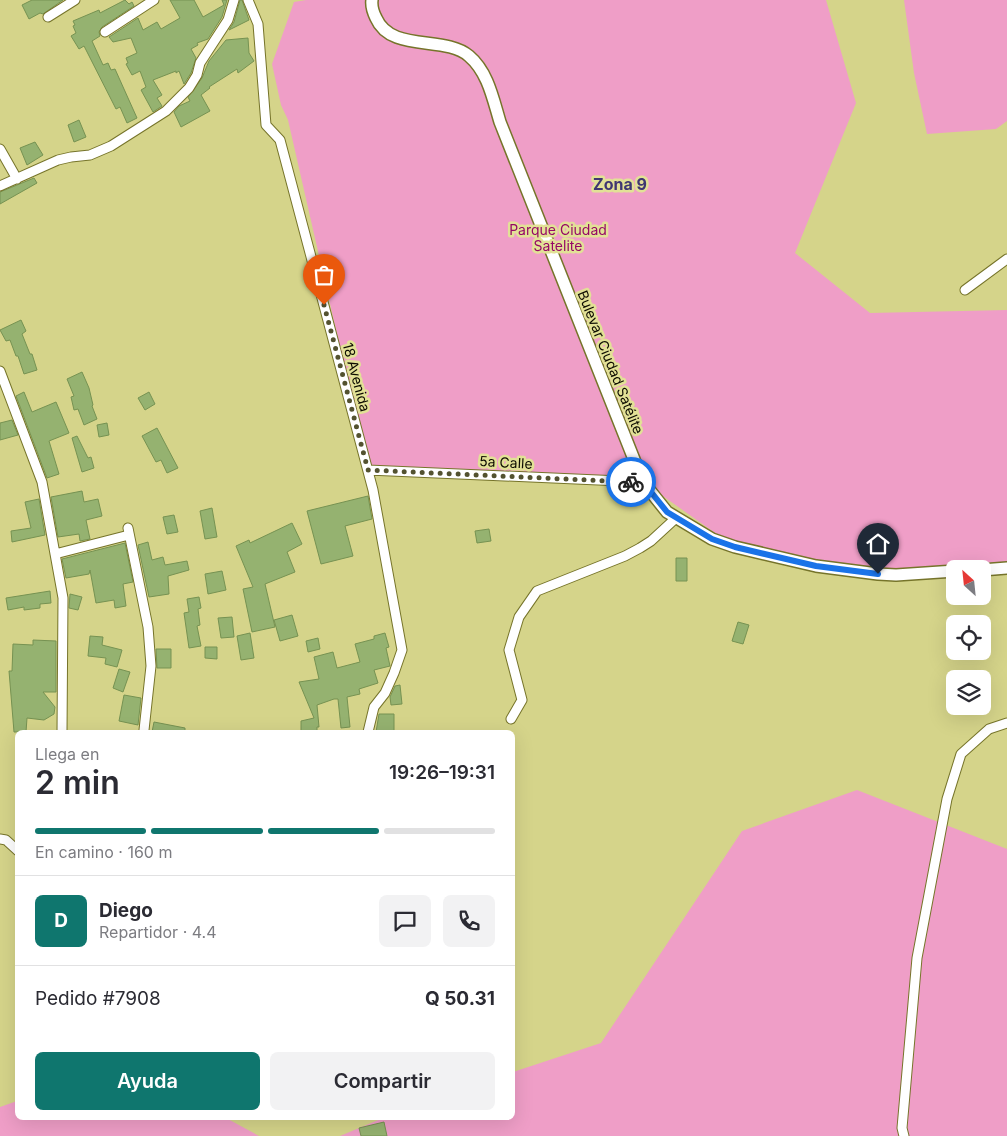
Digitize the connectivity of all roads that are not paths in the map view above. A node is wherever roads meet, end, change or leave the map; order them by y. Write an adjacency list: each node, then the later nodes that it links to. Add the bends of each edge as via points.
1 (75, 0): 6 (street)
2 (154, 0): 7 (street)
3 (234, 0): 9 (street, via 228,20 200,63 197,75 166,111 112,146 90,155 58,160)
4 (248, 0): 14 (street, 18 Avenida, via 258,24 266,125 280,140)
5 (372, 0): 15 (street, Bulevar Ciudad Satélite, via 371,7 380,26 396,38 458,50 469,56 484,75)
6 (48, 16)
7 (105, 32)
8 (0, 149): 9 (street)
9 (17, 179): 10 (street)
10 (0, 186)
11 (1007, 259): 12 (street)
12 (965, 290)
13 (0, 371): 17 (street, via 42,482)
14 (368, 470): 15 (street, 5a Calle); 25 (street, 18 Avenida, via 402,650 394,673 374,707)
15 (643, 482): 16 (street, Bulevar Ciudad Satélite, via 667,512)
16 (676, 518): 20 (street, Bulevar Ciudad Satélite, via 712,539 735,547 816,566 896,575); 21 (street, via 640,548 537,591 520,617 509,650 522,700)
17 (55, 554): 23 (street, via 63,598); 24 (street, via 128,532 148,627 150,666)
18 (1007, 568): 19 (street)
19 (991, 569)
20 (946, 572)
21 (511, 719)
22 (1007, 723): 28 (street, via 989,729 961,754 947,799 917,958 902,1128)
23 (62, 730)
24 (144, 730)
25 (368, 730)
26 (0, 839): 27 (street)
27 (15, 848)
28 (904, 1136)

